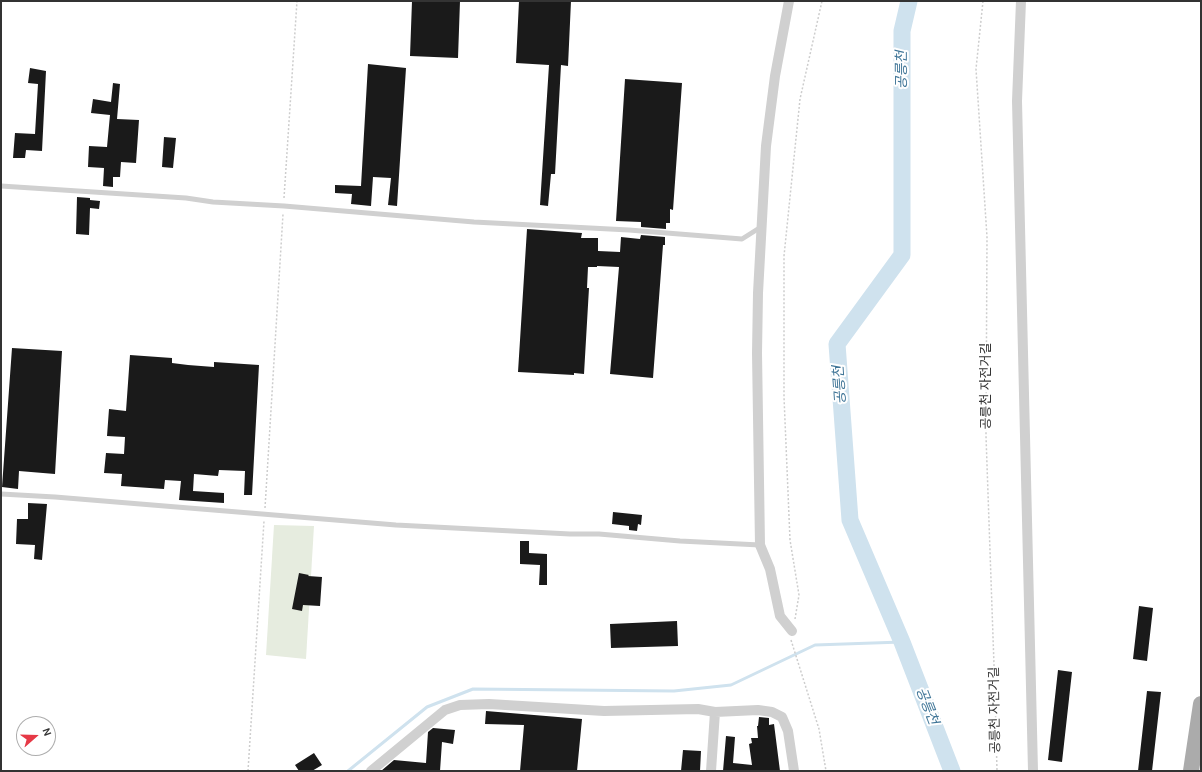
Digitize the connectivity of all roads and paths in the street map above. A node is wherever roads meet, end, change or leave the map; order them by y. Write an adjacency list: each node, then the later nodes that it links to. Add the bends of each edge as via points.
1 (297, 1): 7 (path)
2 (790, 1): 8 (street, via 775,76 766,146)
3 (822, 1): 12 (path, via 800,99 784,256 784,397 790,532 799,595)
4 (983, 1): 20 (path, 공릉천 자전거길, via 976,69 987,237 986,436)
5 (1021, 1): 21 (street, via 1017,101)
6 (1, 186): 7 (lane)
7 (284, 206): 8 (lane, via 474,222 742,239); 10 (path)
8 (761, 227): 11 (street, via 757,353)
9 (1, 494): 10 (lane)
10 (265, 514): 11 (lane, via 396,525 599,534); 15 (path)
11 (760, 545): 12 (street, via 770,569 780,616)
12 (792, 631): 19 (path, via 791,642 819,729)
13 (1201, 704): 22 (main road)
14 (715, 712): 16 (street, via 698,709 604,711 489,704 460,705 445,710 434,718); 17 (street); 18 (street, via 758,710 782,717 788,732)
15 (248, 771)
16 (371, 771)
17 (711, 771)
18 (794, 771)
19 (826, 771)
20 (997, 771)
21 (1033, 771)
22 (1191, 771)

